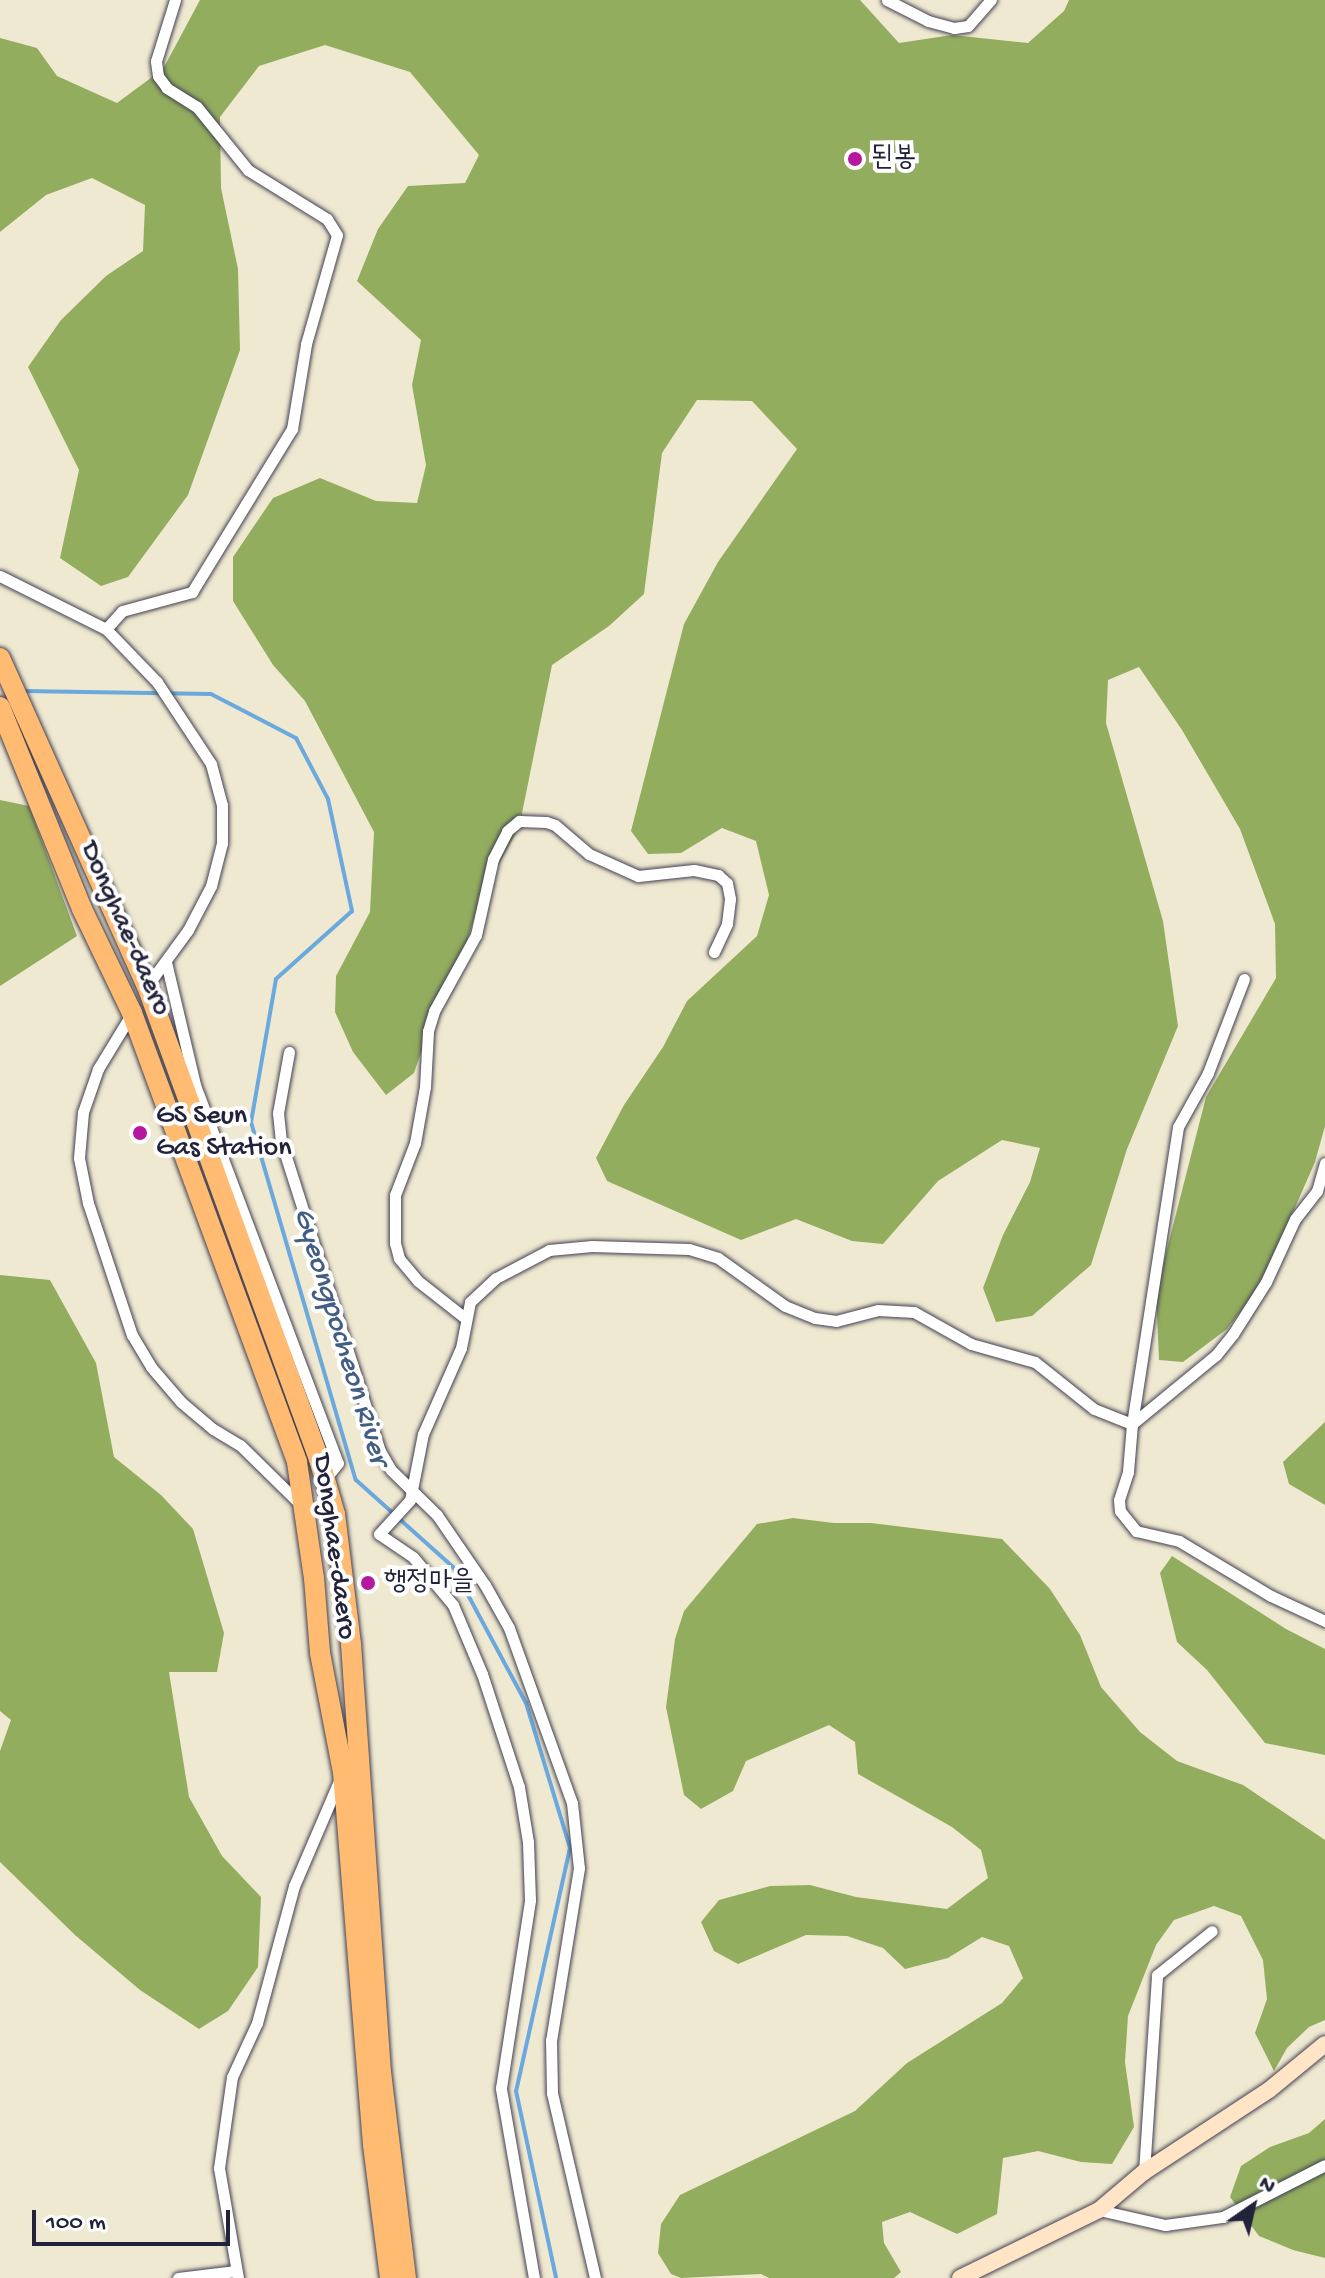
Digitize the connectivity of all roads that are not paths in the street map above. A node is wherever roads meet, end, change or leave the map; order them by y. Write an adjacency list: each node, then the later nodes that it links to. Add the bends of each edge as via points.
1 (175, 0): 5 (street, via 156,61 158,76 197,107 248,170 327,219 337,235 306,344 292,429 192,592 122,611)
2 (887, 0): 3 (street, via 954,28 968,26)
3 (991, 0)
4 (0, 576): 5 (street)
5 (106, 629): 9 (street, via 157,682 211,764 222,805 222,843 211,886)
6 (0, 658): 11 (highway, Donghae-daero)
7 (0, 707): 12 (highway, Donghae-daero, via 82,909)
8 (714, 952): 15 (street, via 727,924 730,899 727,883 718,875 694,870 638,876 589,854 555,825 519,821 507,831 493,859 476,935 434,1011 415,1143 395,1195 399,1258 418,1281)
9 (166, 962): 11 (street); 17 (street, via 195,1085 338,1463)
10 (1244, 979): 16 (street, via 1208,1073 1178,1127)
11 (147, 986): 17 (highway, Donghae-daero)
12 (132, 1013): 19 (highway, Donghae-daero, via 297,1462); 19 (street, via 98,1069 83,1112 79,1158 88,1203 132,1335 181,1402 240,1445)
13 (289, 1052): 18 (street, via 278,1113 281,1141 380,1451)
14 (1325, 1163): 16 (street, via 1317,1191 1295,1219 1266,1282 1233,1334 1216,1355)
15 (465, 1318): 16 (street, via 480,1289 549,1250 689,1249 718,1258 807,1316 836,1321 878,1310 914,1312 971,1344 1035,1362 1094,1409); 18 (street, via 461,1348 423,1434)
16 (1132, 1424): 20 (street, via 1128,1472 1119,1500 1127,1523 1148,1536 1179,1541 1271,1596)
17 (325, 1479): 30 (highway, Donghae-daero, via 345,1584 381,2072)
18 (411, 1494): 31 (street, via 383,1536 413,1557 453,1605 519,1787 528,1842 530,1900 501,2088); 32 (street, via 437,1515 509,1628 572,1803 579,1868 551,2040 552,2093)
19 (303, 1507): 21 (highway, Donghae-daero, via 320,1653)
20 (1325, 1621)
21 (343, 1772): 27 (street, via 294,1886 257,2023 232,2077 219,2168); 29 (highway, Donghae-daero, via 373,2145)
22 (1212, 1931): 25 (street, via 1157,1975)
23 (1325, 2044): 25 (street, via 1269,2090)
24 (1325, 2165): 26 (street, via 1223,2217 1165,2225)
25 (1144, 2172): 26 (street)
26 (1099, 2210): 33 (street)
27 (237, 2274): 28 (street)
28 (178, 2278)
29 (390, 2278)
30 (406, 2278)
31 (534, 2278)
32 (595, 2278)
33 (960, 2278)

